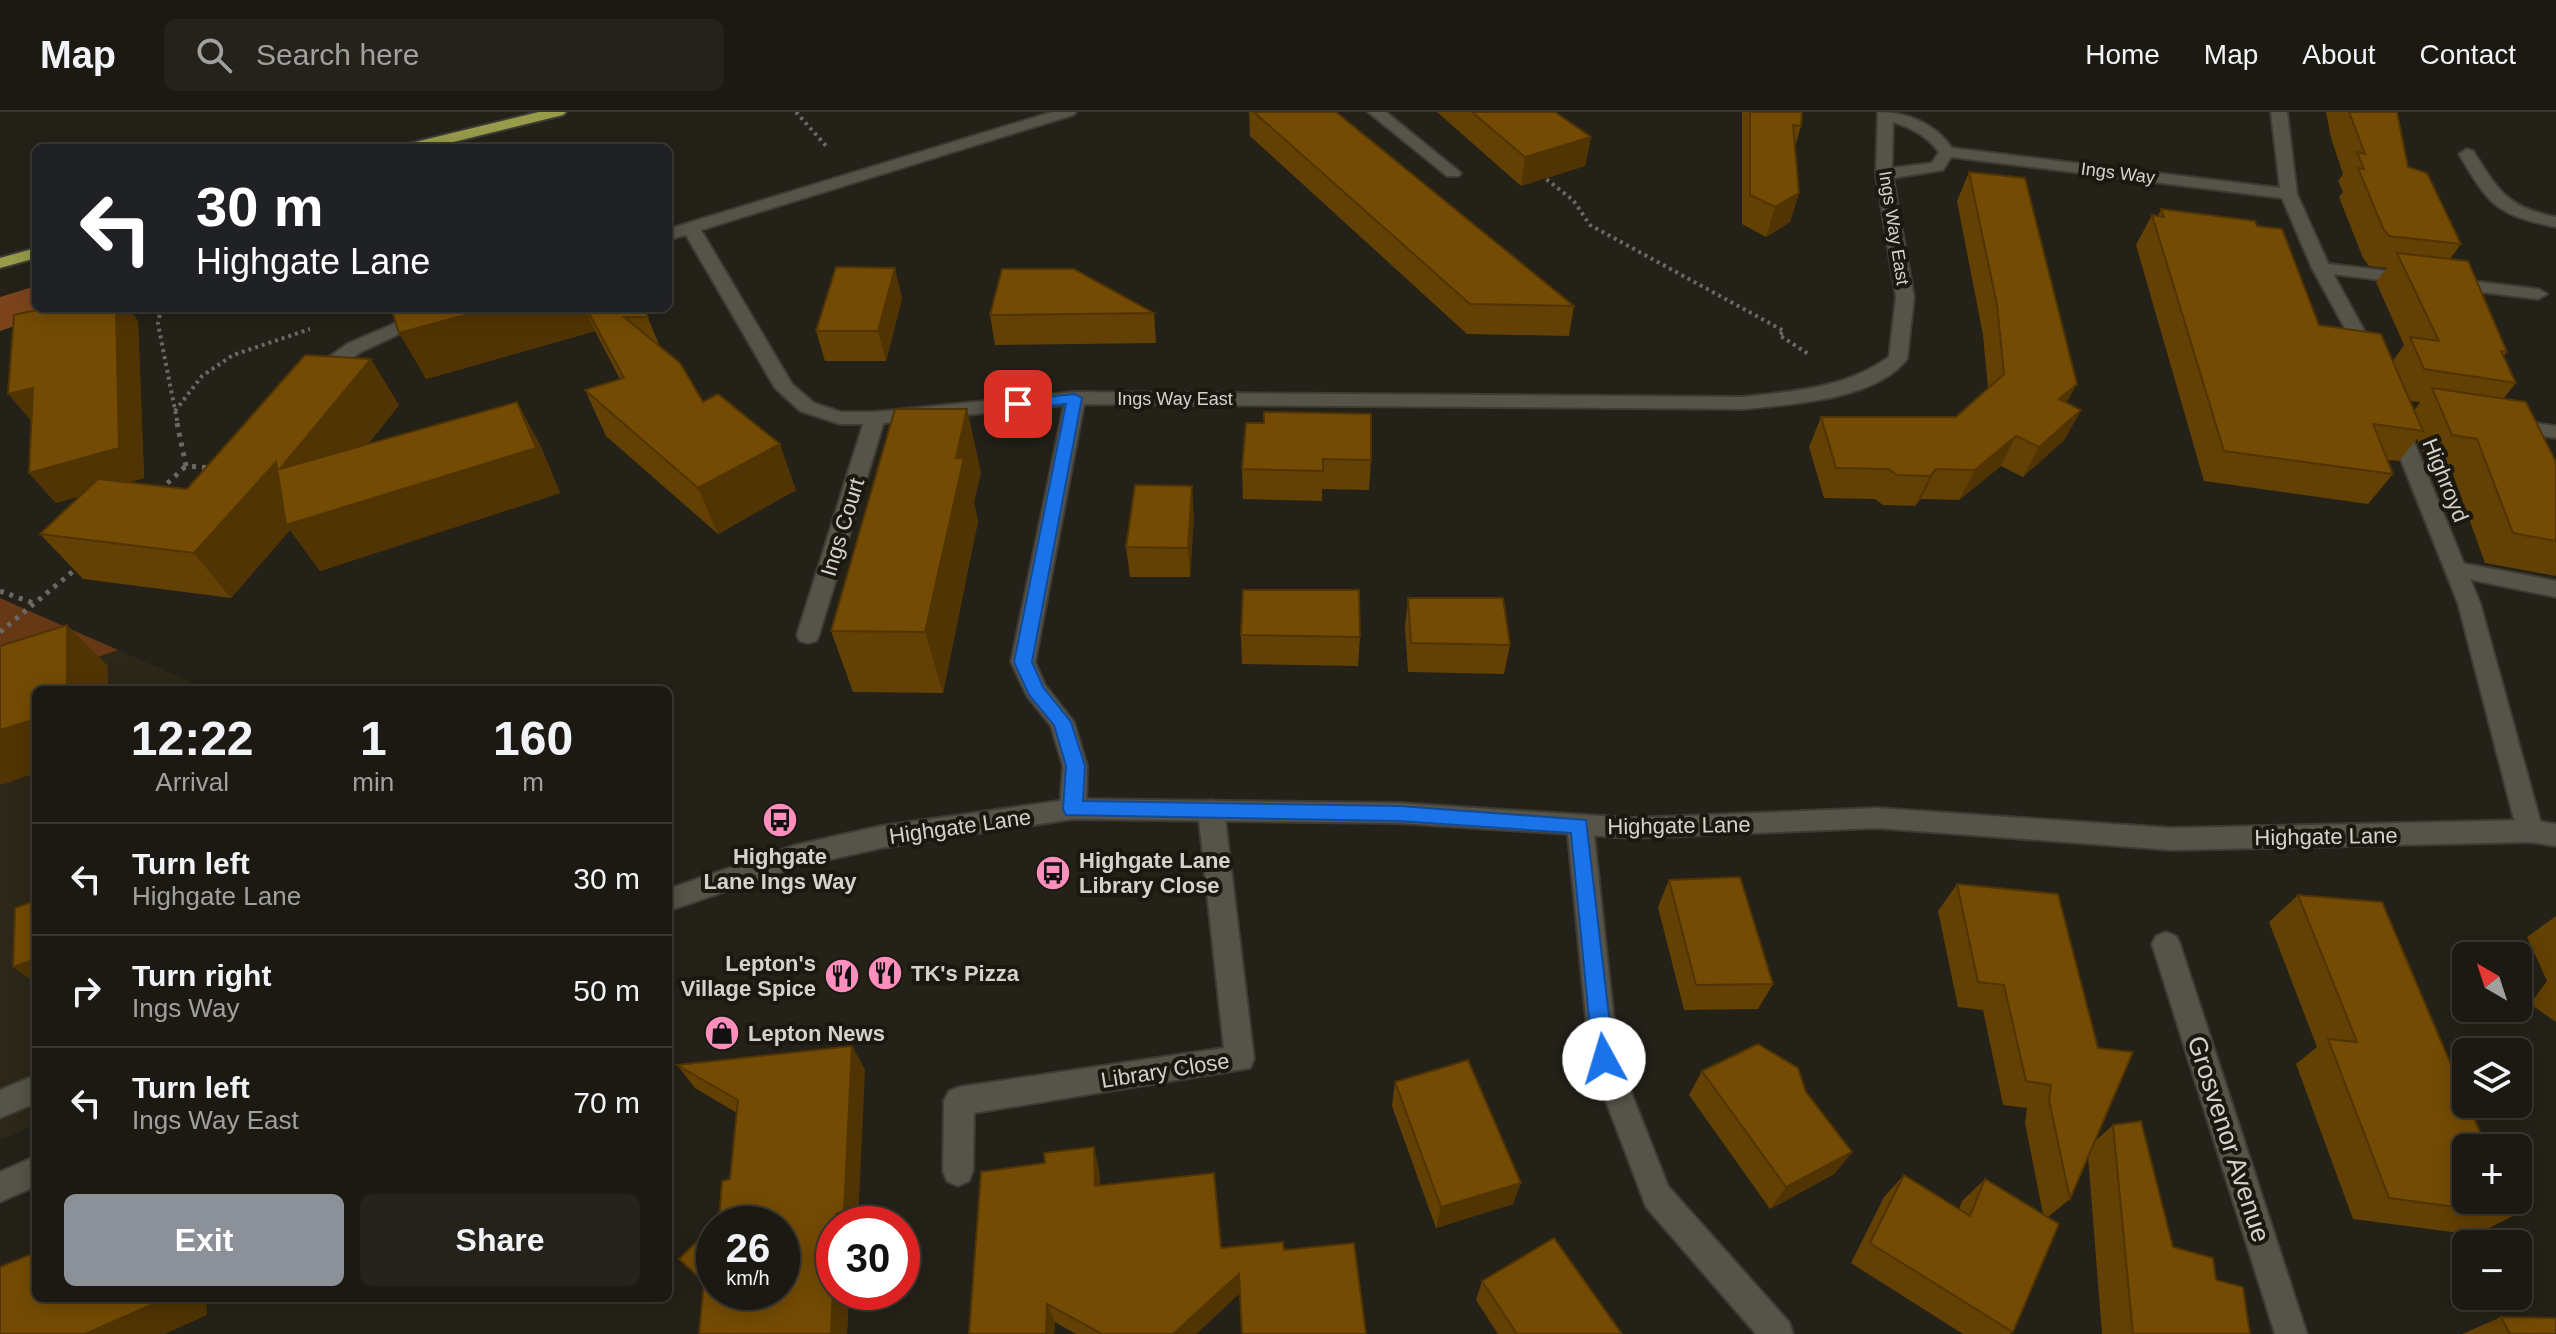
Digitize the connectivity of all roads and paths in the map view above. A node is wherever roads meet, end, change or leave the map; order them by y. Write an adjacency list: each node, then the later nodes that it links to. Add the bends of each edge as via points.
1 (524, 112): 7 (highway)
2 (558, 112): 8 (highway)
3 (1068, 112): 16 (street)
4 (1376, 112): 11 (street)
5 (2279, 112): 14 (street)
6 (1886, 114): 9 (street, via 1938,136); 13 (street, Ings Way East)
7 (420, 144)
8 (424, 144)
9 (1947, 152): 13 (street, via 1937,167); 14 (street, Ings Way)
10 (2467, 154): 15 (street, via 2500,206)
11 (1453, 173)
12 (1538, 174): 26 (path, via 1573,200 1590,225 1784,331 1779,335)
13 (1884, 174): 26 (street, Ings Way East, via 1905,297 1898,359 1885,371)
14 (2289, 194): 20 (street)
15 (2556, 222)
16 (691, 228): 17 (street); 31 (street, Ings Way East, via 785,388 807,407 840,418)
17 (672, 234)
18 (32, 254): 19 (highway)
19 (0, 263)
20 (2321, 268): 21 (street); 25 (street)
21 (2538, 294)
22 (160, 312): 30 (path)
23 (436, 312): 27 (street, via 354,348)
24 (317, 327): 30 (path, via 233,355 202,376)
25 (2379, 380)
26 (1854, 384): 28 (street, Ings Way East, via 1744,403)
27 (299, 385)
28 (1075, 398): 31 (street, Ings Way East); 44 (street, via 1023,662 1035,690 1062,722 1075,766)
29 (2398, 408): 38 (street, Highroyd)
30 (175, 411): 34 (path)
31 (875, 418): 43 (street, Ings Court)
32 (2481, 421): 33 (street)
33 (2556, 432)
34 (186, 466): 35 (path); 36 (path)
35 (221, 469)
36 (152, 498)
37 (83, 562): 41 (path)
38 (2456, 570): 39 (street); 47 (street, Highroyd)
39 (2556, 589)
40 (0, 591): 41 (path)
41 (37, 604): 42 (path)
42 (0, 632)
43 (808, 635)
44 (1073, 809): 45 (street, Highgate Lane); 49 (street, Highgate Lane, via 881,837 796,856)
45 (1211, 810): 46 (street, Highgate Lane, via 1399,813); 53 (street, Library Close, via 1240,1059 959,1101)
46 (1580, 825): 47 (street, Highgate Lane, via 1632,828 1877,818 2172,839); 56 (street, via 1609,1072 1657,1196)
47 (2530, 831): 48 (street, Highgate Lane)
48 (2556, 835)
49 (672, 899)
50 (2166, 944): 57 (street, Grosvenor Avenue)
51 (32, 1091): 52 (street)
52 (0, 1104)
53 (958, 1171)
54 (32, 1173): 55 (street)
55 (0, 1187)
56 (1777, 1334)
57 (2291, 1334)

